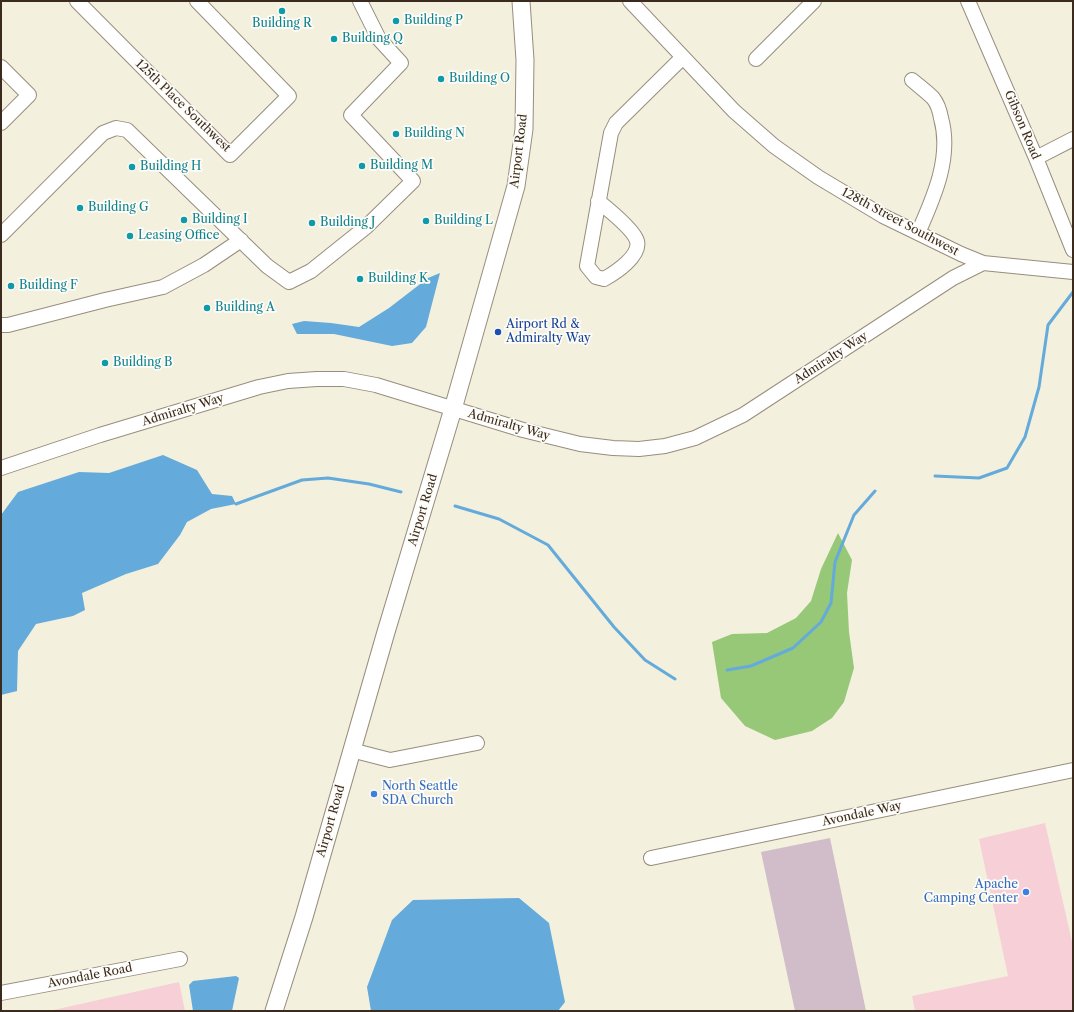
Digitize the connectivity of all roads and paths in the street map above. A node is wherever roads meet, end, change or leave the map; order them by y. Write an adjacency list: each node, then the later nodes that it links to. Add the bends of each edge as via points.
1 (77, 1): 2 (street, 125th Place Southwest, via 230,155 289,96)
2 (197, 1)
3 (360, 1): 18 (street, via 379,39 402,64 351,115 413,181 366,226 323,262 289,282 267,266)
4 (521, 1): 23 (main road, Airport Road, via 525,60 524,129 516,186)
5 (630, 1): 8 (street, 128th Street Southwest)
6 (814, 1): 9 (street)
7 (968, 1): 14 (street, Gibson Road)
8 (682, 57): 15 (street, via 616,123 611,133); 16 (street, 128th Street Southwest, via 734,111 774,146 818,177 883,216)
9 (756, 59)
10 (1, 67): 12 (street, via 29,95)
11 (912, 80): 16 (street, via 934,99 944,128 945,146 934,196)
12 (1, 123)
13 (1073, 139): 14 (street)
14 (1036, 158): 19 (street, Gibson Road)
15 (598, 201): 15 (street, via 587,266 596,277 604,279 618,271 634,254 637,242 634,234)
16 (918, 233): 20 (street, 128th Street Southwest)
17 (1, 235): 18 (street, via 103,133 116,128 126,130)
18 (241, 240): 22 (street, via 204,266 163,287)
19 (1073, 250)
20 (983, 263): 21 (street, 128th Street Southwest); 23 (street, Admiralty Way, via 952,278 742,415 695,438 639,449 613,448 580,444)
21 (1073, 272)
22 (1, 325)
23 (453, 409): 24 (street, Admiralty Way, via 376,385 344,379 303,380 259,387); 26 (main road, Airport Road)
24 (1, 468)
25 (477, 743): 26 (street, via 390,760)
26 (352, 750): 31 (main road, Airport Road)
27 (1073, 770): 28 (street, Avondale Way)
28 (652, 858)
29 (180, 958): 30 (street, Avondale Road)
30 (1, 993)
31 (274, 1011)

